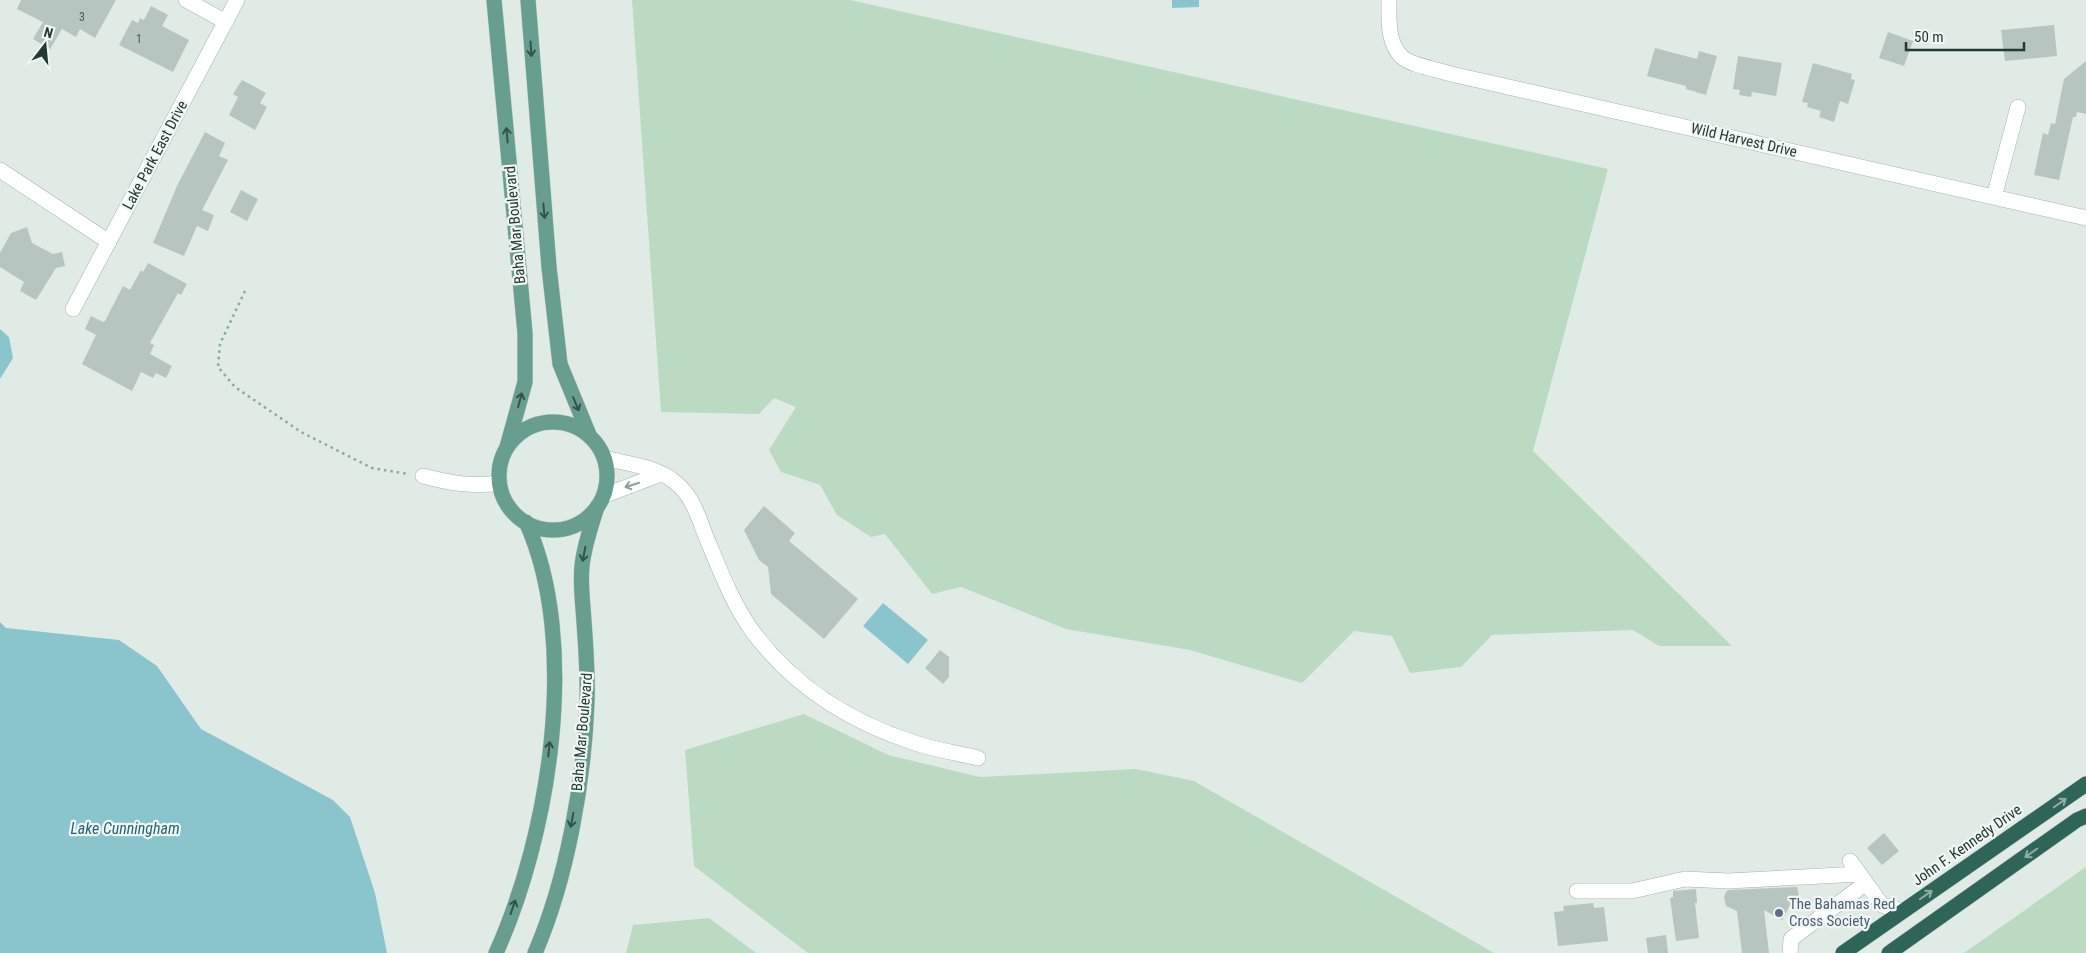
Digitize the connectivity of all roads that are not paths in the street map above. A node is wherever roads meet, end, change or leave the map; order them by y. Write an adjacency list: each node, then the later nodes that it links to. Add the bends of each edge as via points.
1 (186, 0): 6 (street)
2 (237, 0): 6 (street, Lake Park East Drive)
3 (494, 0): 14 (main road, Baha Mar Boulevard, one-way to 3, via 525,382 525,333)
4 (528, 0): 13 (main road, Baha Mar Boulevard, one-way to 13, via 548,258 560,364)
5 (1389, 0): 9 (street, Wild Harvest Drive, via 1389,25 1395,47 1403,58 1451,74)
6 (226, 22): 11 (street, Lake Park East Drive)
7 (2018, 107): 9 (street)
8 (0, 170): 11 (street)
9 (1994, 197): 10 (street, Wild Harvest Drive)
10 (2086, 218)
11 (109, 242): 12 (street, Lake Park East Drive)
12 (73, 309)
13 (590, 437): 14 (main road, via 569,425 546,422 523,431); 15 (main road)
14 (507, 447): 18 (main road, via 501,460)
15 (604, 458): 16 (street, via 640,465); 19 (main road, via 606,483)
16 (661, 474): 19 (street, one-way to 19); 21 (street, via 674,482 695,506 729,589 752,630 781,666 839,711 868,726 916,744)
17 (423, 476): 18 (street, via 455,484 484,486)
18 (500, 483): 20 (main road, via 514,514)
19 (600, 501): 20 (main road, via 588,517 565,528 551,530); 29 (main road, Baha Mar Boulevard, one-way to 29, via 588,533 582,565 587,702 578,788 556,895)
20 (526, 522): 28 (main road, Baha Mar Boulevard, one-way to 20, via 514,906 539,820 553,709 548,596 539,555)
21 (978, 758)
22 (2086, 784): 27 (highway, John F. Kennedy Drive, one-way to 22)
23 (2083, 818): 32 (highway, one-way to 32)
24 (1850, 861): 25 (street)
25 (1863, 879): 26 (street, via 1685,879 1632,892); 27 (street, via 1882,905); 30 (street, via 1791,939)
26 (1577, 891)
27 (1902, 912): 31 (highway, John F. Kennedy Drive)
28 (496, 953)
29 (535, 953)
30 (1790, 953)
31 (1843, 953)
32 (1889, 953)

